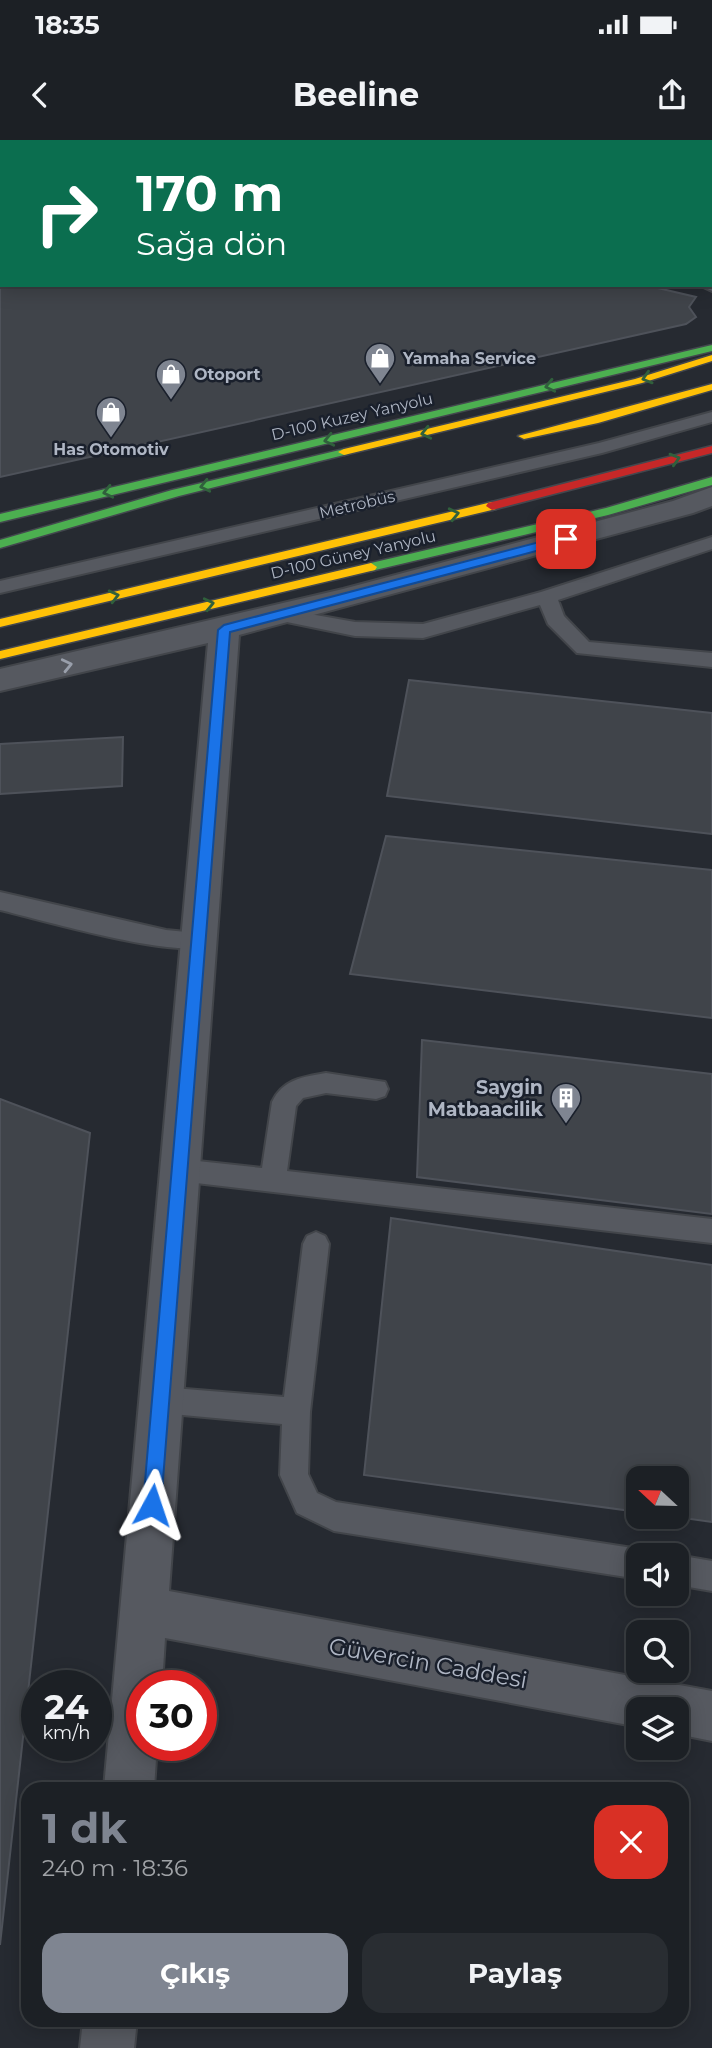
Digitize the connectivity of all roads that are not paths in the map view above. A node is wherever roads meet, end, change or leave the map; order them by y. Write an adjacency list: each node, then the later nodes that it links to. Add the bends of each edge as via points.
1 (712, 348): 9 (main road, D-100 Kuzey Yanyolu, one-way to 9)
2 (712, 358): 12 (main road, one-way to 12, via 638,382 176,493)
3 (712, 387): 5 (main road)
4 (712, 416): 14 (lane, Metrobüs, via 603,448)
5 (514, 438)
6 (712, 449): 17 (main road, one-way to 6)
7 (712, 481): 19 (main road, D-100 Güney Yanyolu, one-way to 7, via 608,511)
8 (712, 496): 16 (street)
9 (0, 518)
10 (81, 538): 13 (main road)
11 (712, 543): 15 (lane)
12 (0, 544)
13 (0, 556)
14 (0, 587)
15 (547, 597): 16 (lane, via 424,631 355,629); 20 (lane, via 555,619 584,648)
16 (282, 615): 18 (street)
17 (0, 623)
18 (224, 630): 21 (street, one-way to 18); 23 (street)
19 (0, 655)
20 (712, 660)
21 (0, 680)
22 (0, 901): 23 (lane, via 166,939)
23 (199, 940): 25 (street)
24 (376, 1089): 26 (lane, via 326,1083 296,1089 284,1102)
25 (179, 1170): 26 (lane); 29 (street)
26 (273, 1181): 27 (lane)
27 (712, 1231)
28 (316, 1244): 30 (lane)
29 (161, 1400): 30 (lane); 34 (street)
30 (296, 1412): 31 (lane, via 294,1475 307,1503 334,1516)
31 (626, 1562)
32 (689, 1572): 33 (lane)
33 (712, 1576)
34 (143, 1610): 35 (street, Güvercin Caddesi); 36 (street)
35 (712, 1716)
36 (129, 1782)
37 (109, 2027): 38 (street)
38 (107, 2048)

